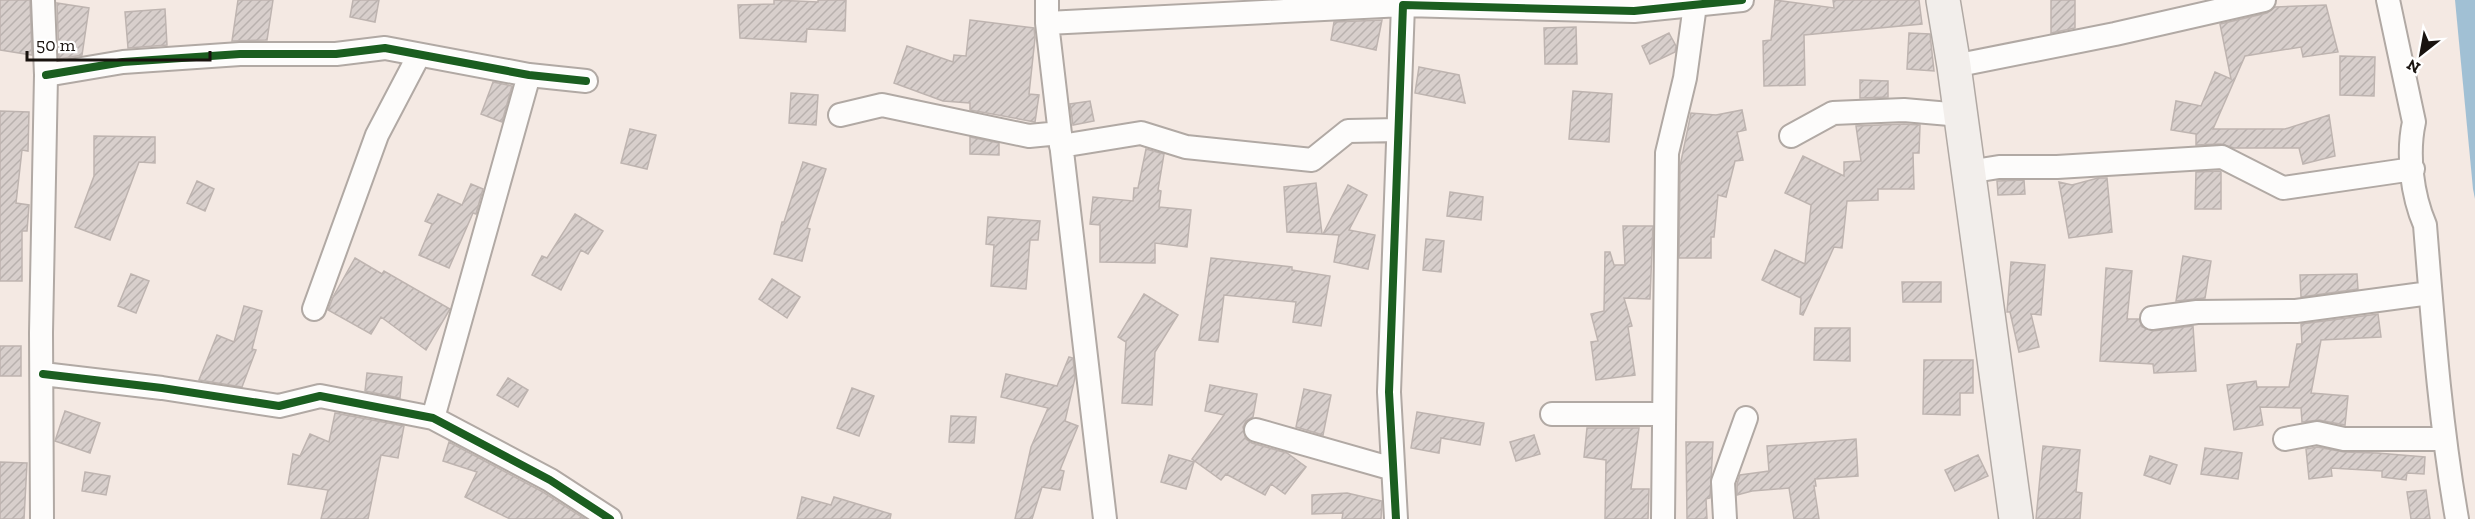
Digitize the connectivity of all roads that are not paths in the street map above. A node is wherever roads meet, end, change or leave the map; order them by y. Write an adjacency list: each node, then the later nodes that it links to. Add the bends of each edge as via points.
1 (43, 0): 13 (street)
2 (1047, 0): 10 (street)
3 (1742, 0): 9 (street)
4 (1943, 0): 12 (main road)
5 (2264, 0): 12 (street)
6 (2388, 0): 21 (street, via 2415,122 2410,141)
7 (1403, 5): 8 (street); 10 (street); 18 (street)
8 (1570, 5): 9 (street, via 1634,10)
9 (1695, 5): 28 (street, via 1685,78 1667,153)
10 (1047, 23): 20 (street)
11 (419, 55): 13 (street, via 385,48 336,54 240,54 123,62); 14 (street); 24 (street, via 377,135)
12 (1954, 66): 17 (main road)
13 (46, 75): 26 (street)
14 (529, 75): 15 (street); 29 (street)
15 (586, 81)
16 (840, 115): 20 (street, via 882,105)
17 (1961, 115): 19 (street, via 1904,110 1833,113); 22 (main road)
18 (1398, 130): 20 (street, via 1348,132 1312,160 1186,147 1141,133); 34 (street, via 1389,392)
19 (1791, 136)
20 (1061, 140): 37 (street)
21 (2413, 169): 22 (street, via 2283,188 2222,157 1999,167); 23 (street, via 2418,209 2425,225)
22 (1968, 172): 41 (main road)
23 (2430, 293): 25 (street, via 2296,311 2197,312); 33 (street)
24 (314, 309)
25 (2152, 318)
26 (43, 374): 29 (street, via 279,406 320,396); 35 (street)
27 (1552, 414): 28 (street)
28 (1664, 414): 39 (street)
29 (433, 418): 36 (street, via 550,480)
30 (1746, 418): 40 (street, via 1723,483)
31 (1257, 430): 34 (street)
32 (2285, 439): 33 (street, via 2317,433 2344,439)
33 (2444, 440): 42 (street)
34 (1393, 469): 38 (street)
35 (42, 519)
36 (610, 519)
37 (1105, 519)
38 (1396, 519)
39 (1663, 519)
40 (1725, 519)
41 (2016, 519)
42 (2457, 519)

